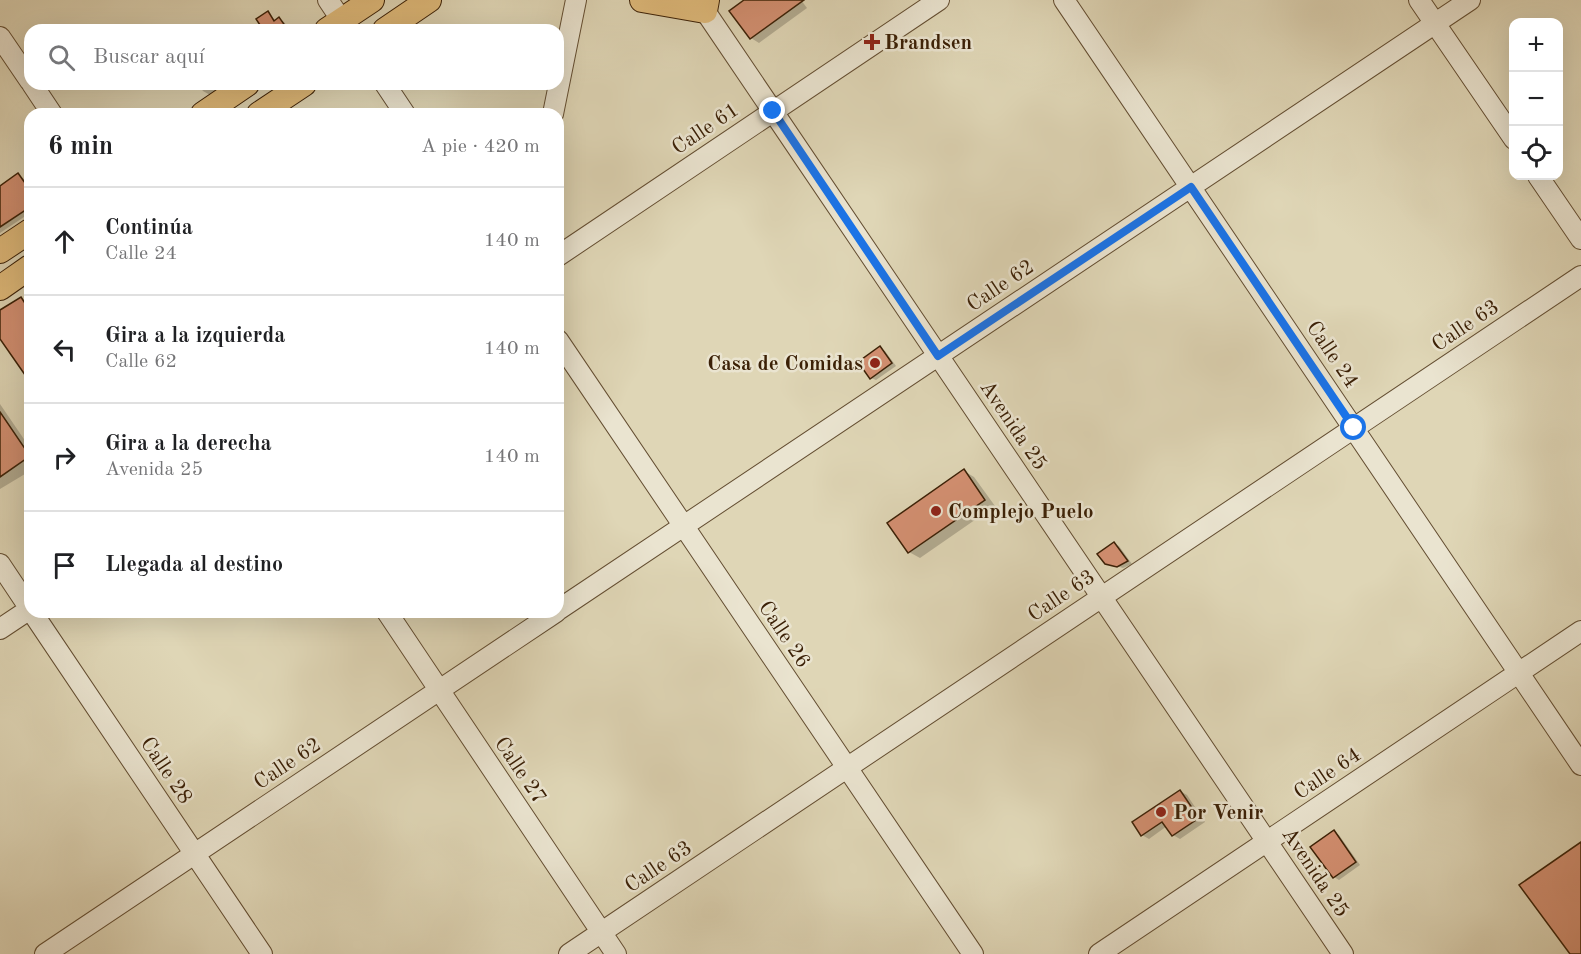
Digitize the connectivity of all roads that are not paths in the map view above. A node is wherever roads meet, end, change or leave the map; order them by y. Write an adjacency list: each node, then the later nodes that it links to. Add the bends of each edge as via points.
1 (328, 0): 12 (street)
2 (372, 0): 13 (main road)
3 (429, 0): 14 (main road)
4 (576, 0): 16 (street)
5 (642, 0): 10 (main road)
6 (939, 0): 28 (street, Calle 61)
7 (1064, 0): 31 (street, Calle 24)
8 (1419, 0): 11 (street)
9 (1470, 0): 11 (street, Calle 62)
10 (706, 6): 28 (street, Avenida 25)
11 (1435, 23): 29 (street); 31 (street, Calle 62)
12 (338, 24)
13 (343, 24)
14 (394, 24)
15 (0, 37): 17 (street)
16 (564, 59)
17 (24, 73)
18 (36, 90): 23 (street)
19 (238, 90): 24 (main road)
20 (295, 90): 25 (main road)
21 (389, 90): 26 (street)
22 (558, 90): 27 (street)
23 (48, 108)
24 (212, 108)
25 (268, 108)
26 (401, 108)
27 (554, 108)
28 (773, 111): 35 (street, Calle 61); 40 (street, Avenida 25)
29 (1509, 132)
30 (1541, 180): 33 (street)
31 (1191, 187): 40 (street, Calle 62); 41 (street, Calle 24)
32 (24, 235): 34 (main road)
33 (1581, 239)
34 (0, 251)
35 (564, 252)
36 (24, 271): 38 (main road)
37 (1581, 276): 41 (street, Calle 63)
38 (0, 288)
39 (564, 349): 42 (street, Calle 26)
40 (938, 356): 42 (street, Calle 62); 44 (street, Avenida 25)
41 (1354, 428): 44 (street, Calle 63); 53 (street, Calle 24)
42 (684, 526): 46 (street, Calle 62); 56 (street, Calle 26)
43 (0, 564): 45 (street, Calle 28)
44 (1101, 597): 56 (street, Calle 63); 57 (street, Avenida 25)
45 (24, 600)
46 (564, 606)
47 (24, 614): 51 (street)
48 (36, 618): 58 (street, Calle 28)
49 (391, 618): 54 (street, Calle 27)
50 (547, 618): 54 (street, Calle 62)
51 (0, 629)
52 (1581, 631): 53 (street, Calle 64)
53 (1519, 673): 55 (street, Calle 24); 57 (street, Calle 64)
54 (439, 690): 58 (street, Calle 62); 59 (street, Calle 27)
55 (1581, 765)
56 (847, 768): 59 (street, Calle 63); 64 (street, Calle 26)
57 (1266, 842): 65 (street, Calle 64); 66 (street, Avenida 25)
58 (195, 854): 60 (street, Calle 62); 61 (street, Calle 28)
59 (601, 932): 62 (street, Calle 63); 63 (street, Calle 27)
60 (45, 954)
61 (262, 954)
62 (569, 954)
63 (616, 954)
64 (973, 954)
65 (1099, 954)
66 (1342, 954)

